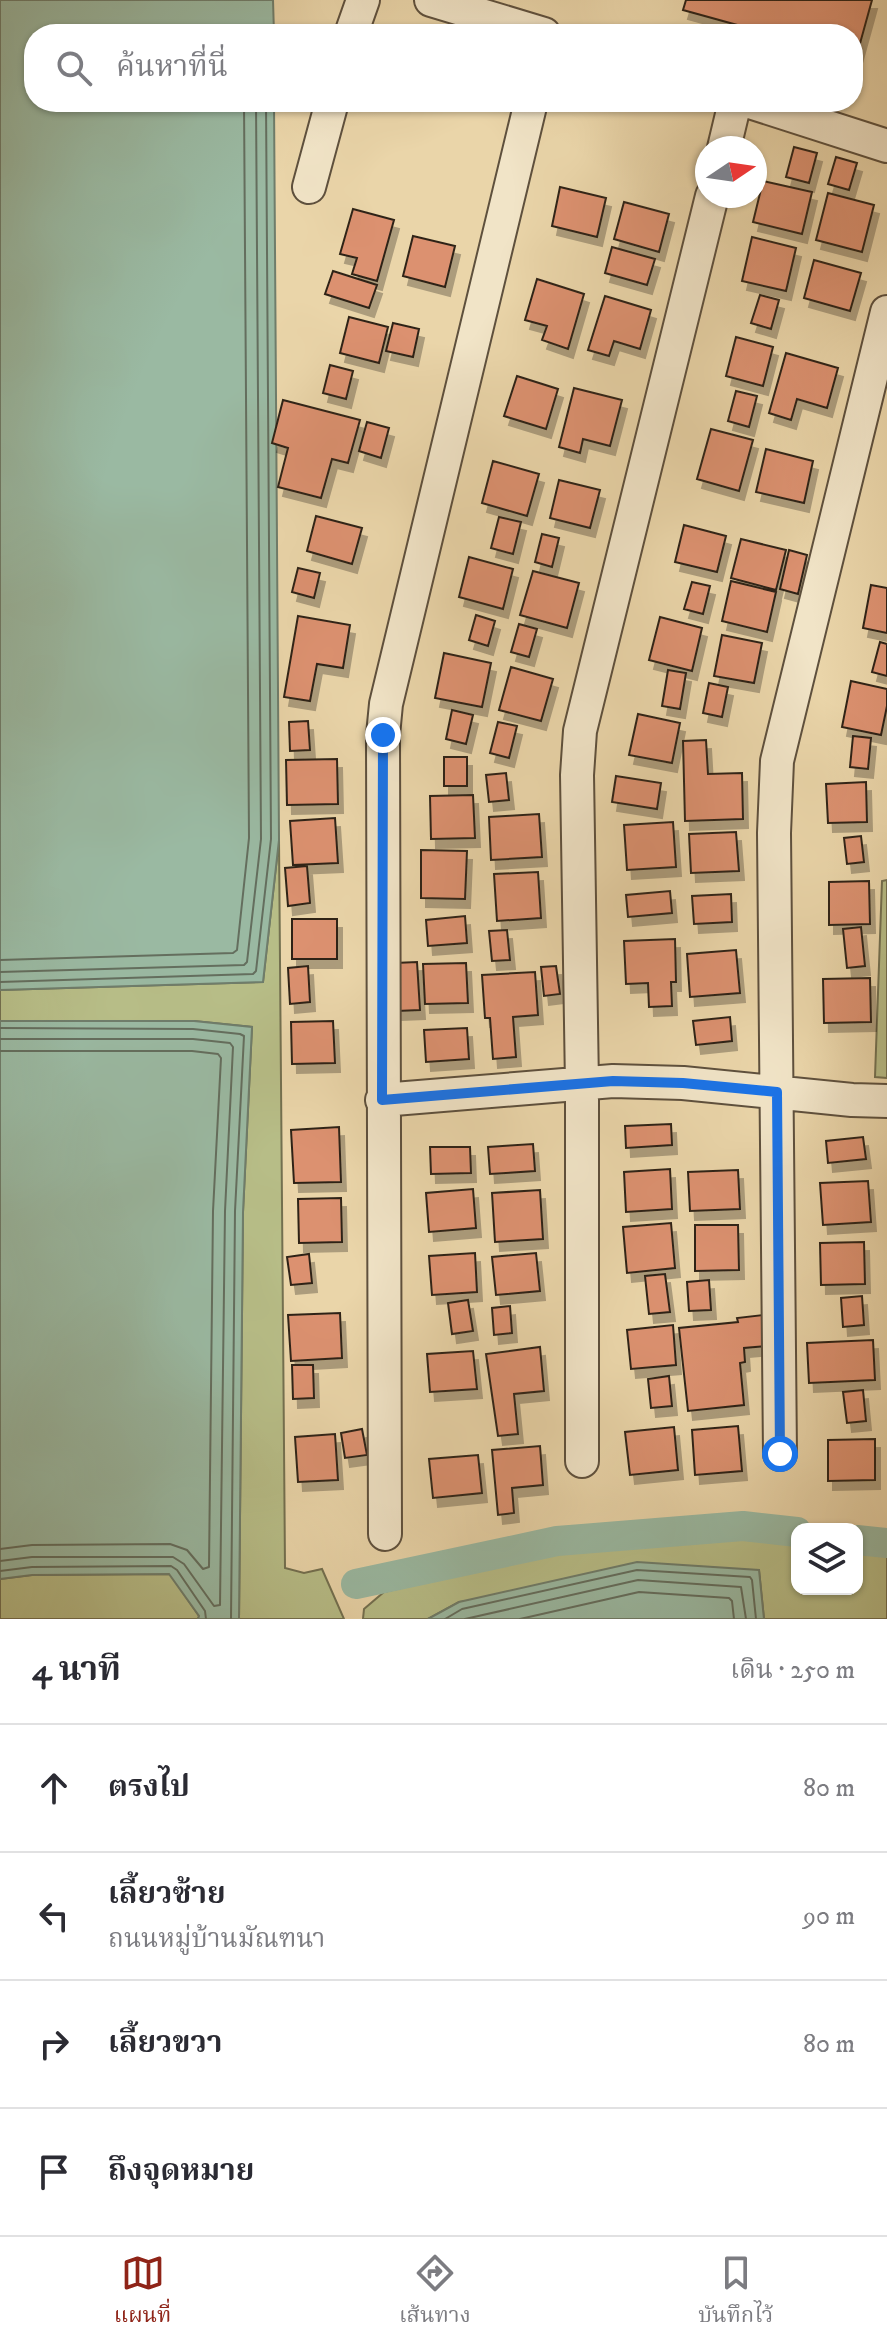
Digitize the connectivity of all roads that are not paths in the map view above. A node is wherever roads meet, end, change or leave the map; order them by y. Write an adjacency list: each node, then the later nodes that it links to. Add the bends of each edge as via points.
1 (363, 0): 3 (street)
2 (431, 0): 4 (street)
3 (355, 24)
4 (511, 24)
5 (329, 112): 11 (street)
6 (529, 112): 16 (street, via 386,704)
7 (733, 112): 9 (street)
8 (781, 112): 10 (street)
9 (727, 136)
10 (887, 146)
11 (309, 187)
12 (709, 208): 14 (street, via 580,731)
13 (887, 312): 15 (street, via 777,761)
14 (582, 1085): 15 (street, via 683,1083); 16 (street); 19 (street)
15 (777, 1092): 17 (street); 18 (street)
16 (382, 1100): 20 (street)
17 (887, 1101)
18 (780, 1454)
19 (582, 1461)
20 (385, 1534)

